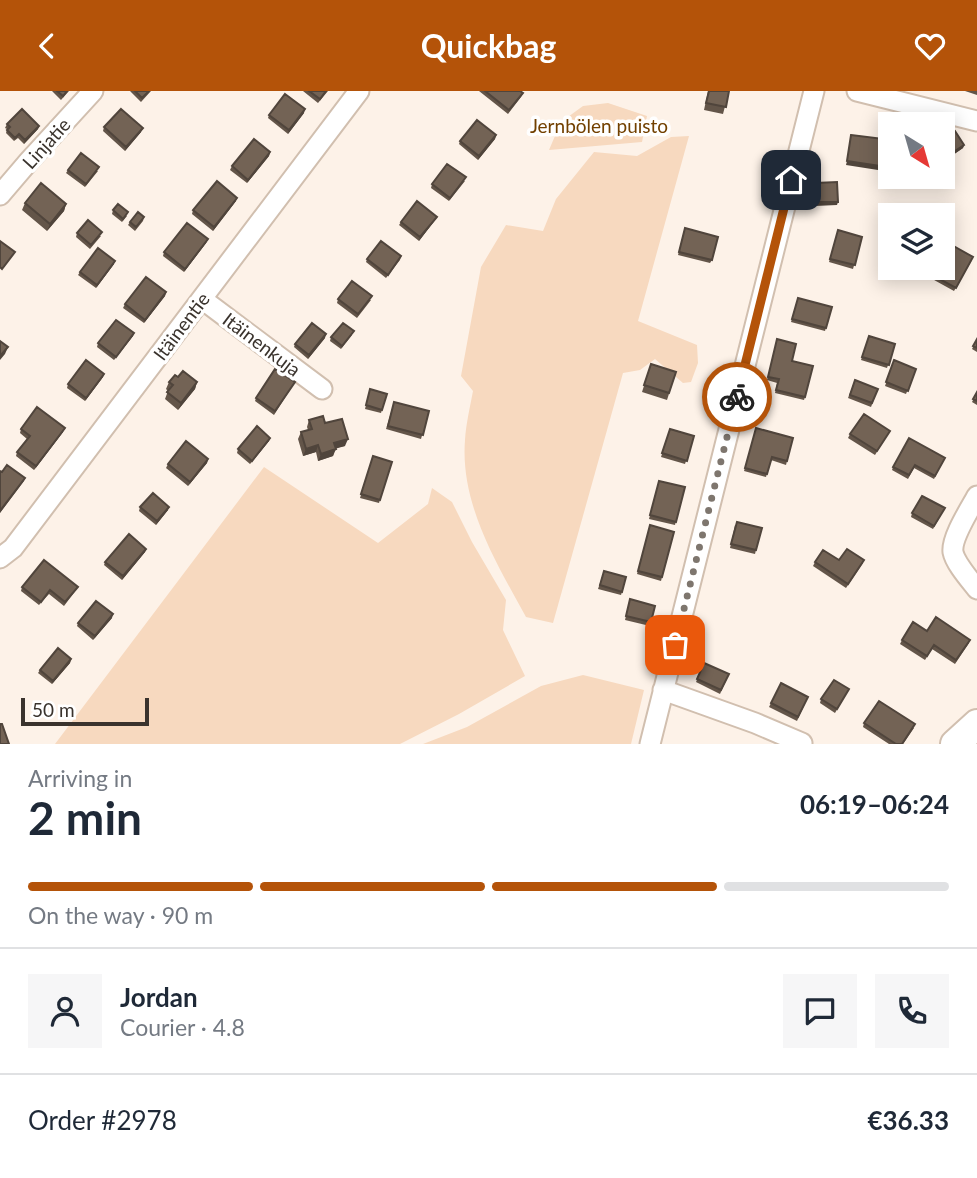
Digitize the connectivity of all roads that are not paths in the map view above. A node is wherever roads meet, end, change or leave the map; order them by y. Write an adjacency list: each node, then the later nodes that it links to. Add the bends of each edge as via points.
1 (93, 91): 6 (street, Linjatie)
2 (359, 91): 7 (street, Itäinentie)
3 (814, 91): 12 (street)
4 (857, 91): 5 (street)
5 (977, 121)
6 (0, 195)
7 (202, 299): 8 (street, Itäinenkuja); 10 (street, Itäinentie, via 13,548)
8 (322, 389)
9 (977, 496): 11 (street, via 953,551)
10 (0, 558)
11 (977, 589)
12 (663, 690): 14 (street); 15 (street)
13 (977, 724): 16 (street)
14 (802, 743)
15 (650, 744)
16 (955, 744)

